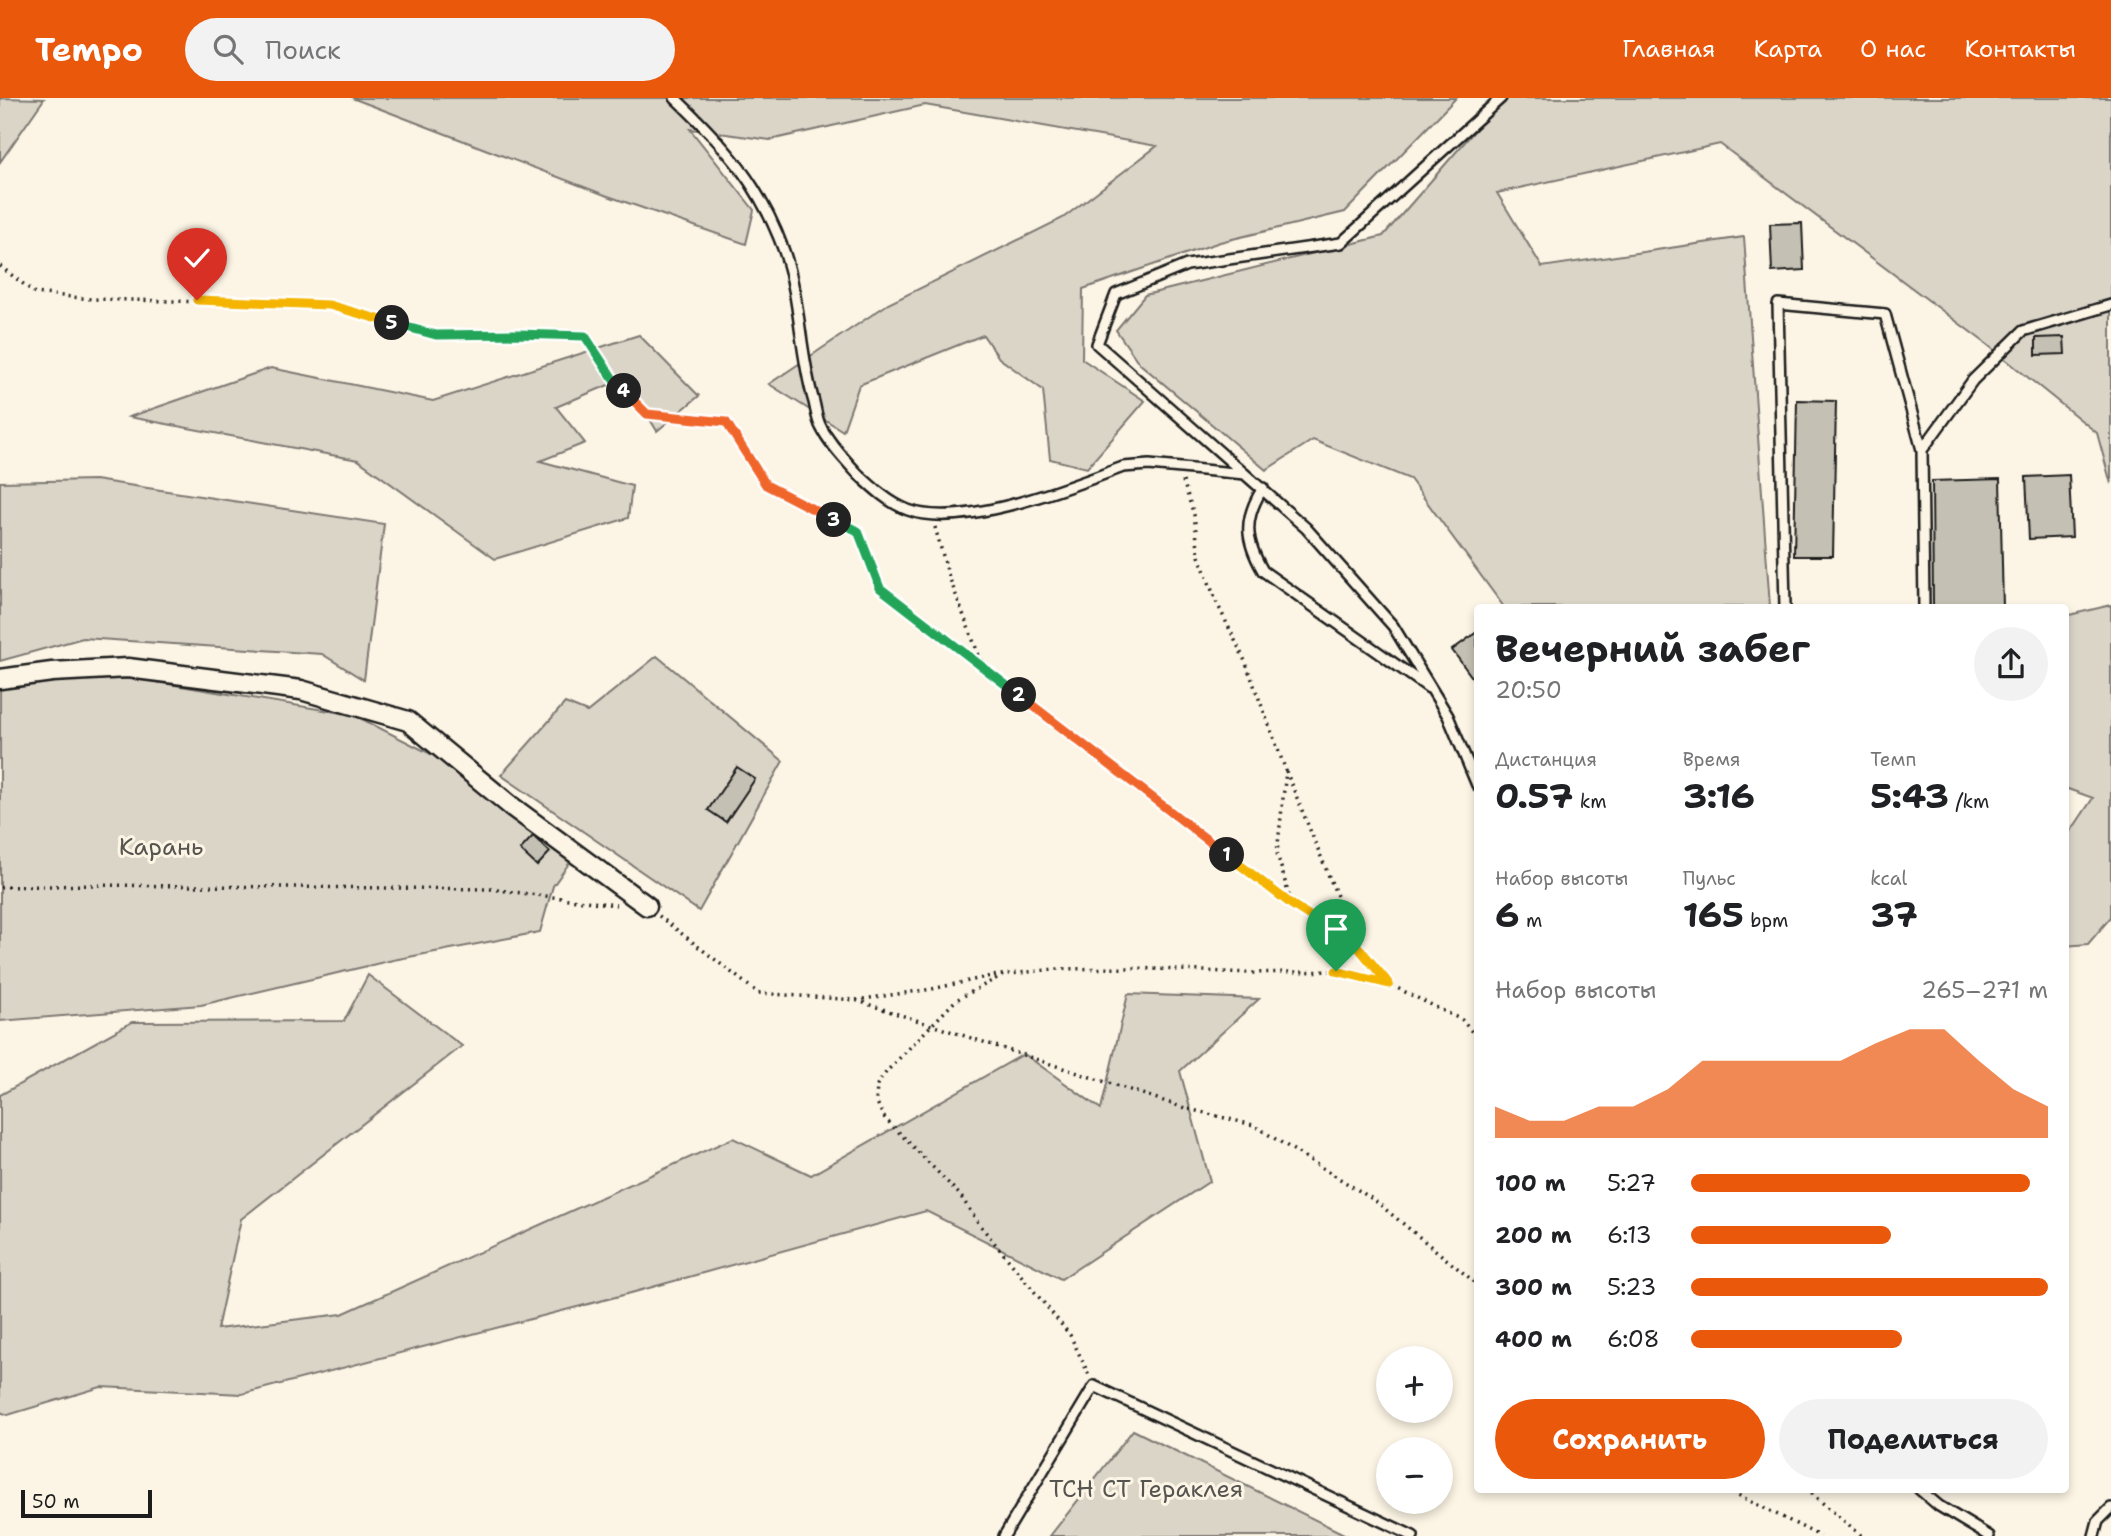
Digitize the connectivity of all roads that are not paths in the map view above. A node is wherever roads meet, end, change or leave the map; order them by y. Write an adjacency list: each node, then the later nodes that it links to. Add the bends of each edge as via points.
1 (675, 98): 5 (lane, via 718,138 756,188 797,299 808,381 821,427 848,464 875,490 907,510 932,515 972,513 1123,467)
2 (1501, 98): 5 (lane, via 1341,243 1187,265 1116,294 1097,344)
3 (2111, 305): 4 (lane, via 2023,331 1973,380)
4 (1922, 450): 7 (lane, via 1885,314 1778,304); 8 (lane)
5 (1246, 474): 6 (lane)
6 (1263, 488): 10 (lane, via 1306,528 1393,626); 10 (lane, via 1252,505 1248,526 1250,548 1263,570)
7 (1785, 604)
8 (1924, 604)
9 (0, 679): 12 (street, via 128,668 301,690 408,721 511,806)
10 (1432, 690): 11 (lane)
11 (1474, 778)
12 (647, 906)
13 (1924, 1493): 17 (lane)
14 (2111, 1508): 18 (lane, via 2098,1521)
15 (1004, 1536): 16 (lane, via 1094,1386)
16 (1413, 1536)
17 (1989, 1536)
18 (2094, 1536)

